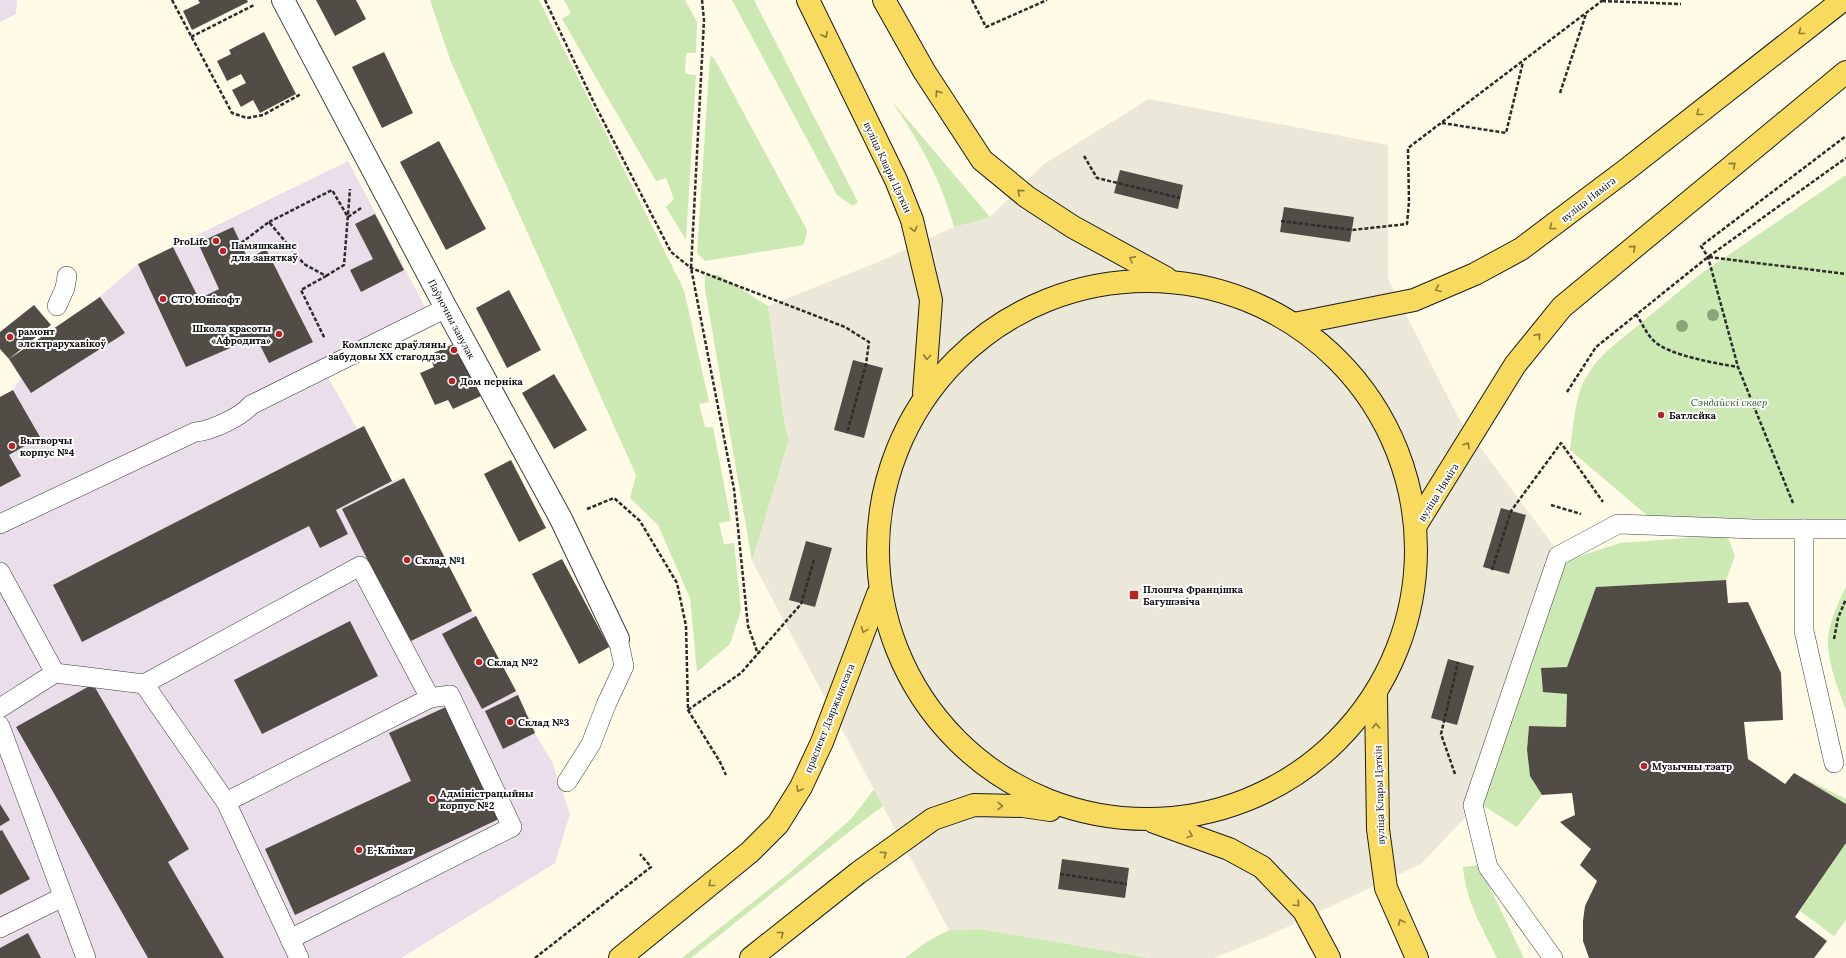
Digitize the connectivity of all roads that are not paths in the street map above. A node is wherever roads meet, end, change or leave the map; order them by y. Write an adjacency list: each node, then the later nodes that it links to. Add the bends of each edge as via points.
1 (283, 0): 9 (street, Паўночны завулак)
2 (808, 0): 11 (main road, вуліца Клары Цэткін, one-way to 11, via 896,180 912,220 931,300)
3 (884, 0): 7 (main road, one-way to 3, via 1074,227 1027,197 982,160 924,71)
4 (1835, 4): 10 (main road, вуліца Няміга, one-way to 10, via 1626,170 1521,249 1475,274 1414,300)
5 (1846, 72): 13 (main road, вуліца Няміга, one-way to 5, via 1515,365 1562,307)
6 (67, 276): 8 (lane)
7 (1166, 278): 10 (main road, via 1242,297); 11 (main road, via 1050,297 980,336)
8 (57, 306)
9 (446, 308): 12 (lane, via 251,405 239,415 204,431 195,432); 18 (street, Паўночны завулак, via 561,520)
10 (1294, 324): 13 (main road, via 1355,378 1397,447)
11 (924, 393): 17 (main road, via 886,472 874,559)
12 (0, 524)
13 (1416, 525): 21 (main road, via 1415,585 1402,642)
14 (1804, 529): 15 (lane); 25 (lane, via 1804,631); 39 (lane, via 1618,524 1558,556 1473,804 1488,867)
15 (1846, 529)
16 (0, 572): 19 (lane)
17 (878, 594): 28 (main road, via 903,662 923,697 952,734 1009,786); 35 (main road, праспект Дзяржынскага, one-way to 35, via 822,742 801,787 778,824 750,852)
18 (618, 639): 26 (lane, via 624,666 591,744)
19 (55, 673): 20 (lane); 23 (lane)
20 (144, 684): 22 (lane, via 360,566); 27 (lane)
21 (1376, 696): 29 (main road, via 1317,762 1240,806); 38 (main road, вуліца Клары Цэткін, one-way to 21, via 1386,888 1378,829)
22 (430, 698): 27 (lane); 32 (lane, via 450,695 512,827)
23 (0, 708)
24 (0, 726): 30 (lane)
25 (1834, 763)
26 (567, 782)
27 (226, 802): 32 (lane)
28 (1096, 818): 29 (main road); 36 (main road, one-way to 28, via 858,873 933,819 974,805 1023,806)
29 (1153, 822): 37 (main road, one-way to 37, via 1229,849 1262,867 1304,911)
30 (63, 897): 31 (lane); 33 (lane)
31 (0, 928)
32 (290, 939): 34 (lane)
33 (86, 958)
34 (299, 958)
35 (620, 958)
36 (751, 958)
37 (1329, 958)
38 (1417, 958)
39 (1553, 958)

